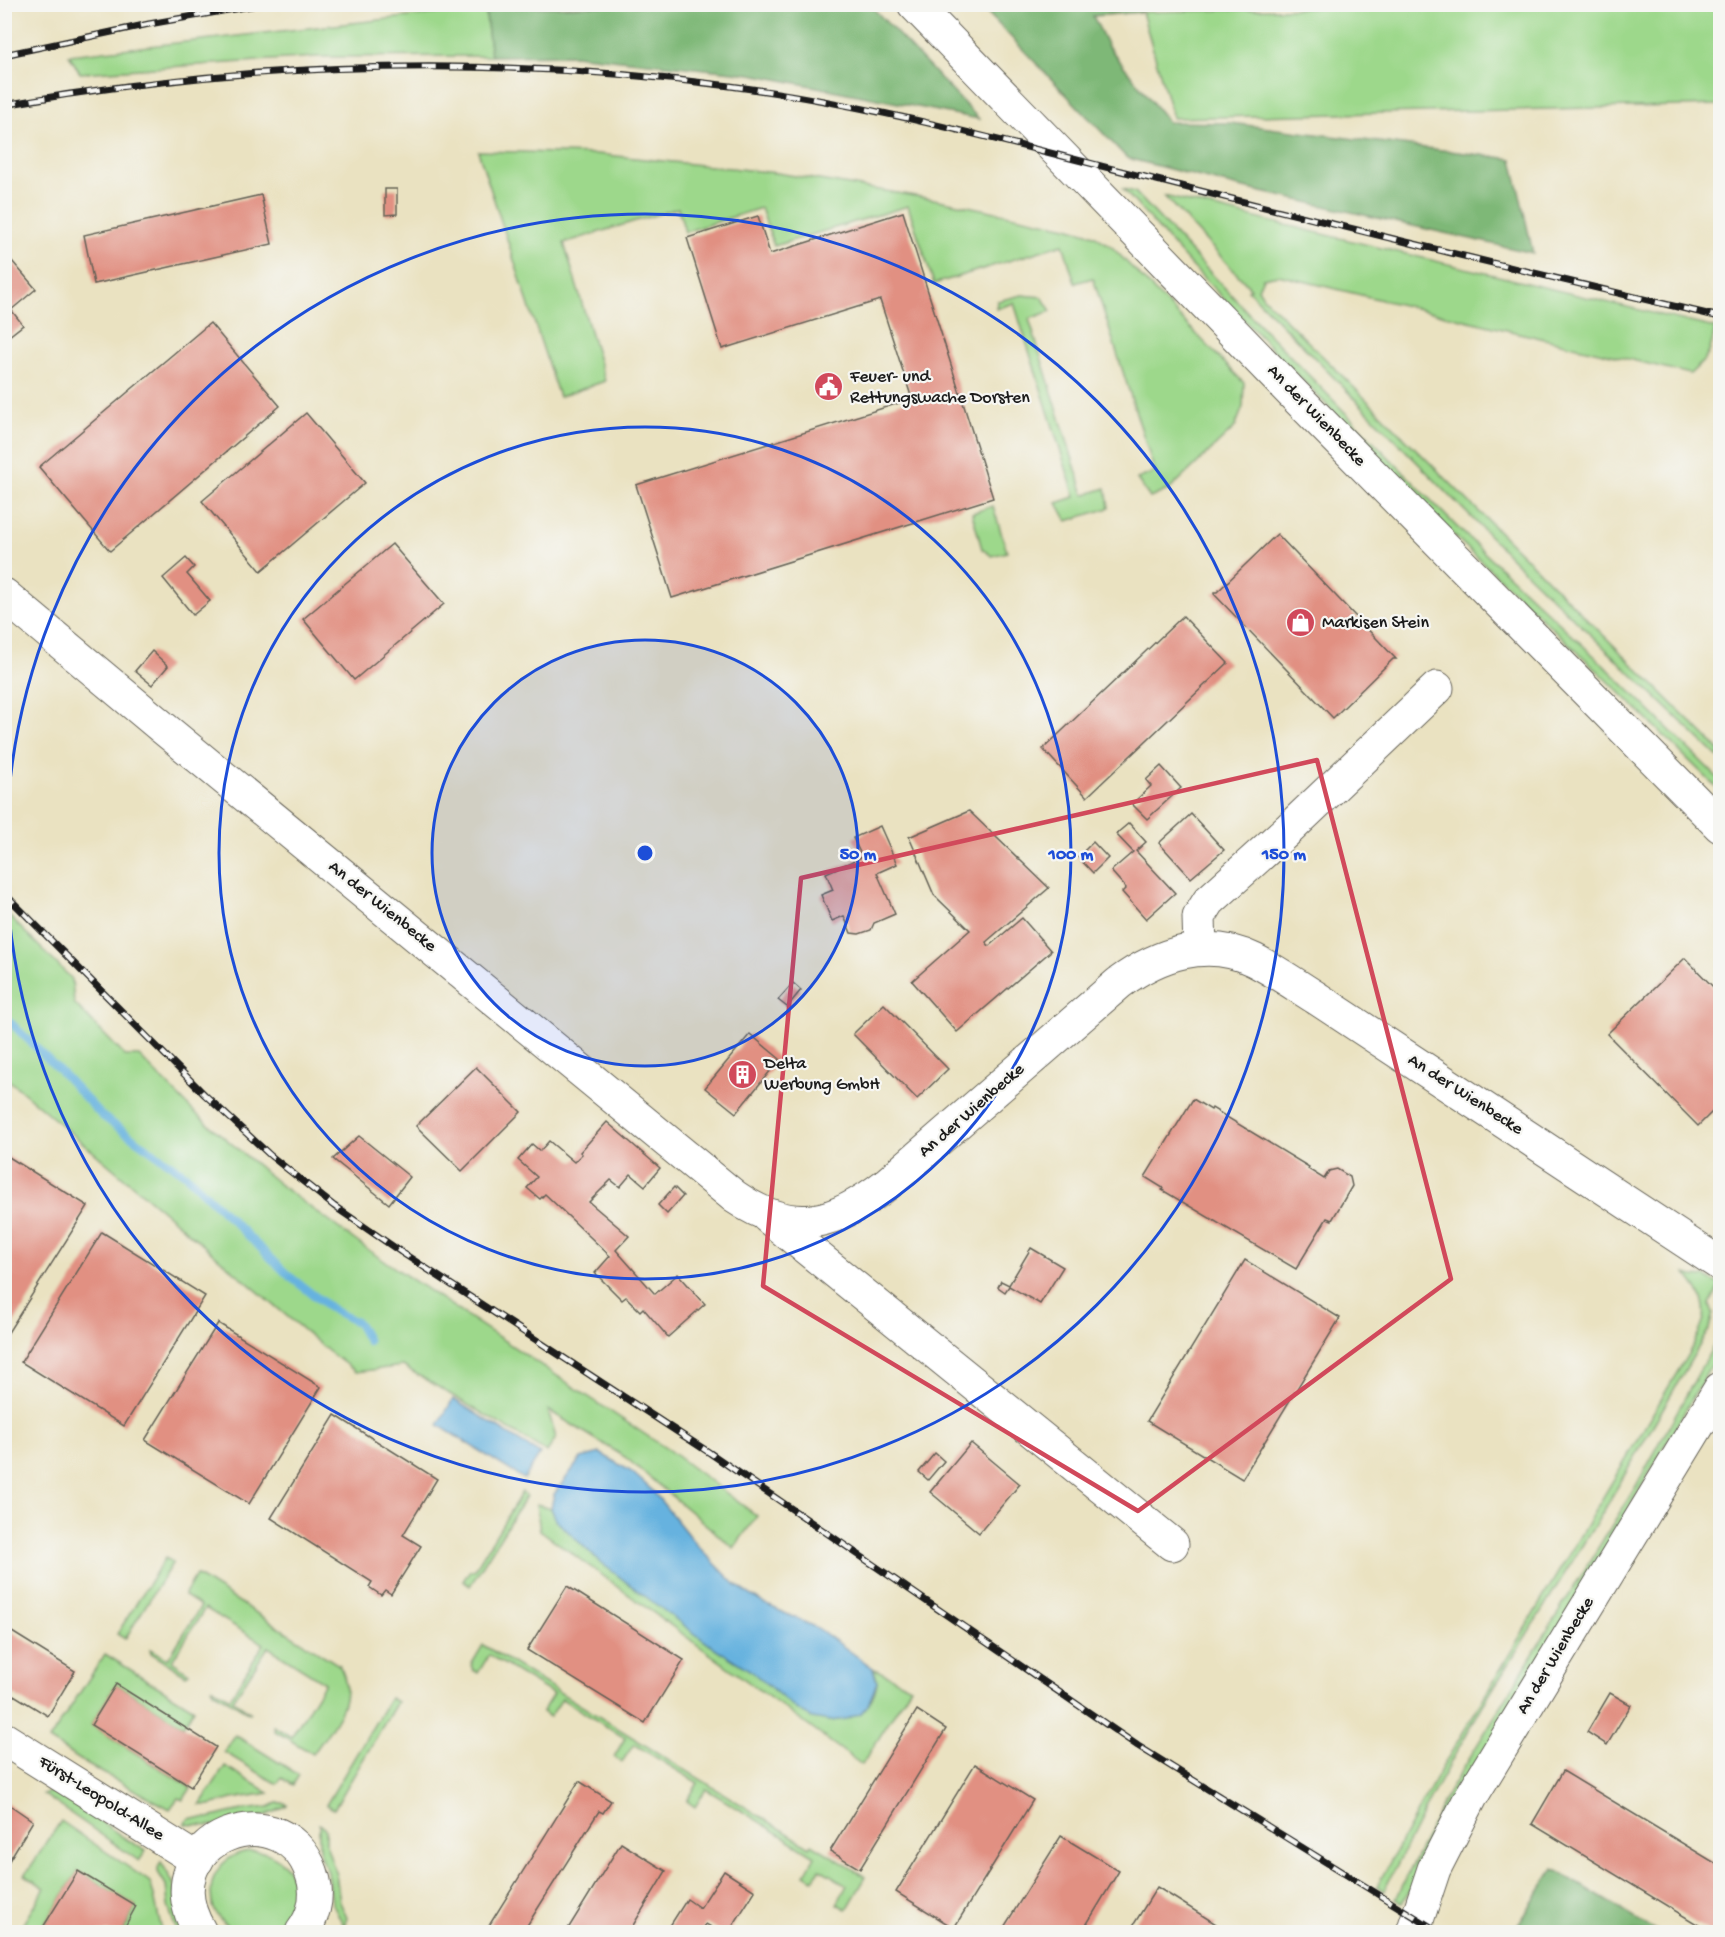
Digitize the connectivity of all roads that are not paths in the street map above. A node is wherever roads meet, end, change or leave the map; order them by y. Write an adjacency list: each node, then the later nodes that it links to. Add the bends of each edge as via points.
1 (914, 4): 4 (street, An der Wienbecke)
2 (4, 595): 6 (street, An der Wienbecke, via 735,1197)
3 (1437, 688): 5 (street, via 1209,901 1199,918)
4 (1720, 826)
5 (1200, 949): 6 (street, An der Wienbecke, via 1160,958 1119,983 862,1204 828,1219 813,1221 786,1220); 7 (street, An der Wienbecke, via 1253,959)
6 (763, 1213): 9 (street, An der Wienbecke)
7 (1720, 1264)
8 (1720, 1389): 14 (street, An der Wienbecke, via 1471,1797 1434,1869)
9 (1172, 1544)
10 (4, 1739): 11 (street, Fürst-Leopold-Allee)
11 (197, 1860): 12 (street, via 210,1844 227,1833 268,1831 287,1840 301,1853 316,1888); 13 (street, via 189,1878 187,1898 191,1917)
12 (309, 1930)
13 (200, 1932)
14 (1413, 1932)

